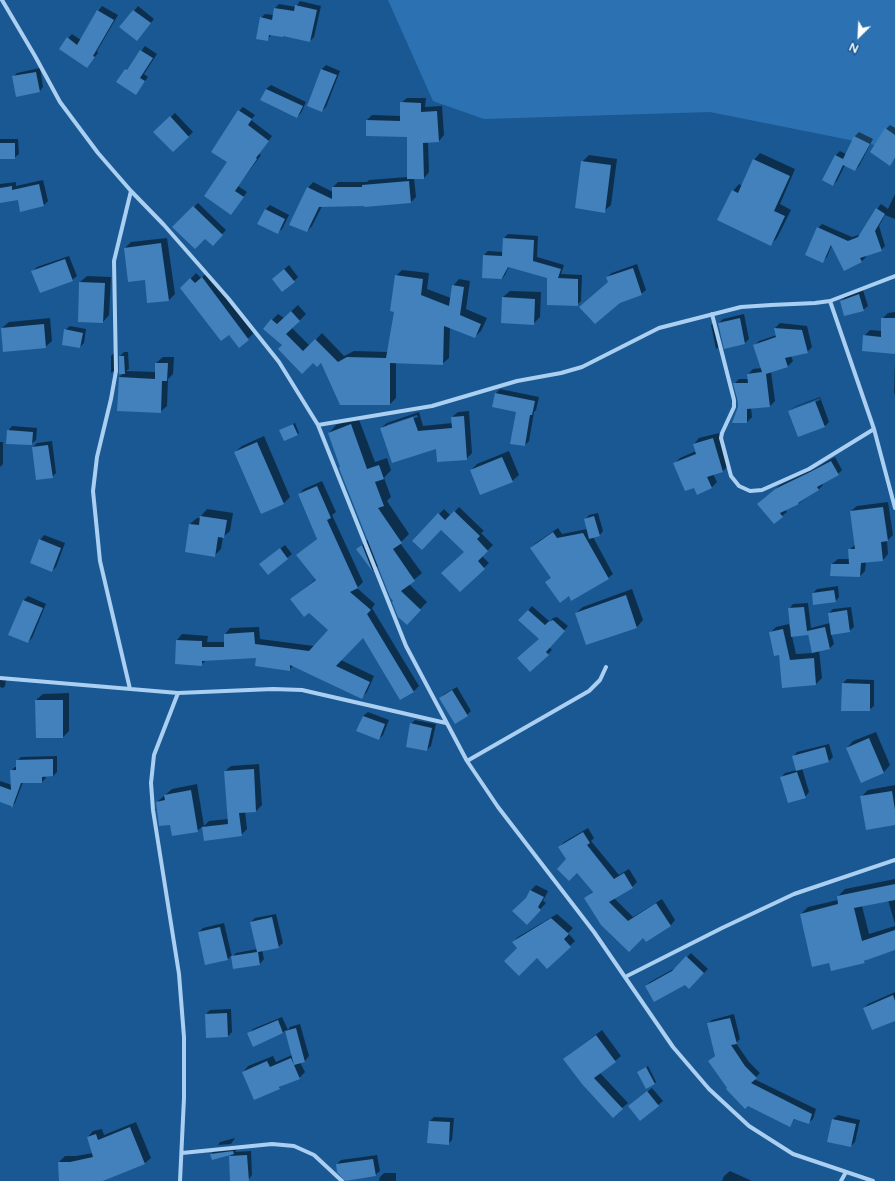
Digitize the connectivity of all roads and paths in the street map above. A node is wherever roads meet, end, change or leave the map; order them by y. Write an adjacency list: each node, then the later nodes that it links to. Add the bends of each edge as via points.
1 (2, 0): 2 (street)
2 (2, 7): 3 (street, via 35,56 60,102)
3 (131, 191): 7 (street, via 164,225 275,356); 12 (street, via 114,261 116,371 97,457 94,491 100,561)
4 (895, 276): 5 (street)
5 (830, 301): 6 (street, via 741,307); 8 (street)
6 (712, 314): 7 (street, via 659,328 582,367 561,373 518,381 432,406); 8 (street, via 734,400 734,407 721,438 731,476 739,486 750,491 762,490 809,468)
7 (318, 425): 14 (street, via 406,646)
8 (874, 429): 9 (street)
9 (895, 508)
10 (606, 668): 15 (street, via 600,680 588,691)
11 (0, 678): 12 (street)
12 (130, 689): 13 (street)
13 (178, 692): 14 (street, via 302,690); 18 (street, via 154,755 151,783 179,974 184,1037)
14 (446, 723): 15 (street)
15 (467, 761): 17 (street, via 498,807 594,932)
16 (895, 860): 17 (street, via 794,894)
17 (625, 977): 19 (street, via 673,1047 709,1089 748,1126 793,1154)
18 (182, 1153): 20 (street); 21 (street, via 272,1144 294,1146 314,1155)
19 (846, 1172): 22 (street); 23 (street)
20 (180, 1181)
21 (342, 1181)
22 (841, 1181)
23 (873, 1181)

